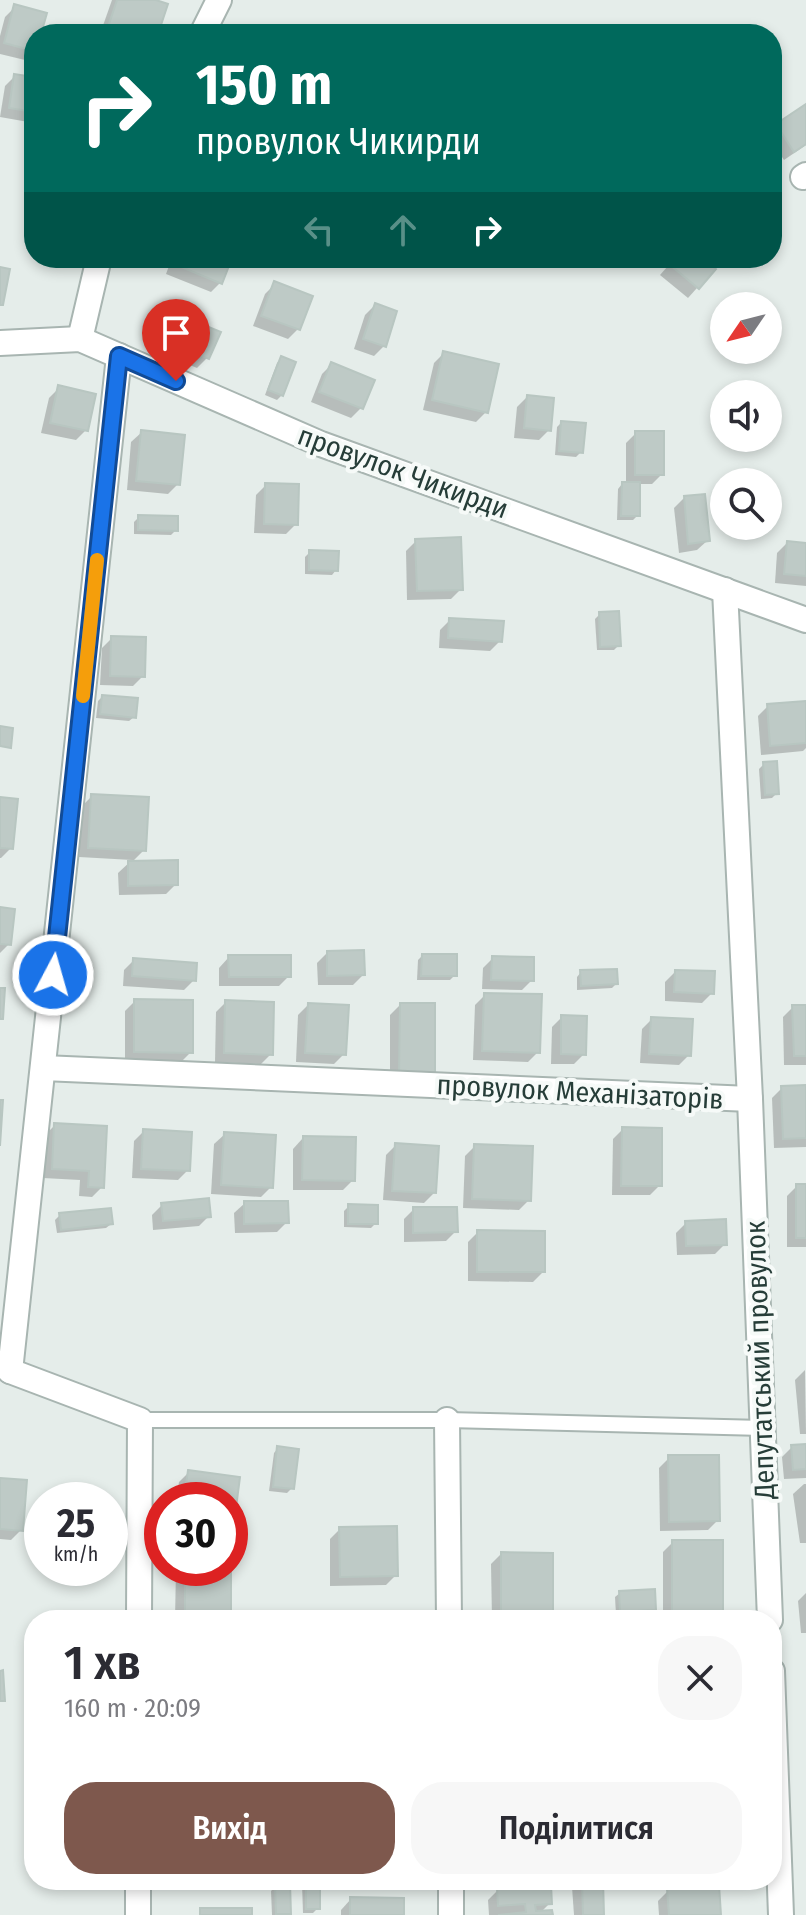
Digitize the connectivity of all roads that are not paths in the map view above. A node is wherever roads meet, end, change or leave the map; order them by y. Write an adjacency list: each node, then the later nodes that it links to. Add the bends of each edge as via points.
1 (219, 0): 2 (street)
2 (207, 24)
3 (97, 268): 4 (street)
4 (80, 339): 5 (street, провулок Чикирди); 6 (street, провулок Чикирди)
5 (0, 343)
6 (119, 356): 7 (street, провулок Чикирди, via 321,444); 9 (street)
7 (725, 590): 8 (street, провулок Чикирди); 10 (street, провулок Механізаторів)
8 (806, 620)
9 (43, 1068): 10 (street, провулок Механізаторів); 11 (street)
10 (750, 1099): 14 (street, Депутатський провулок)
11 (5, 1375): 12 (street)
12 (140, 1420): 13 (lane); 15 (street)
13 (447, 1420): 14 (lane); 16 (street)
14 (763, 1428): 17 (street, Депутатський провулок)
15 (139, 1610)
16 (449, 1610)
17 (770, 1610)
18 (138, 1890): 21 (street)
19 (451, 1890): 22 (street)
20 (780, 1890): 23 (street)
21 (138, 1915)
22 (451, 1915)
23 (781, 1915)

